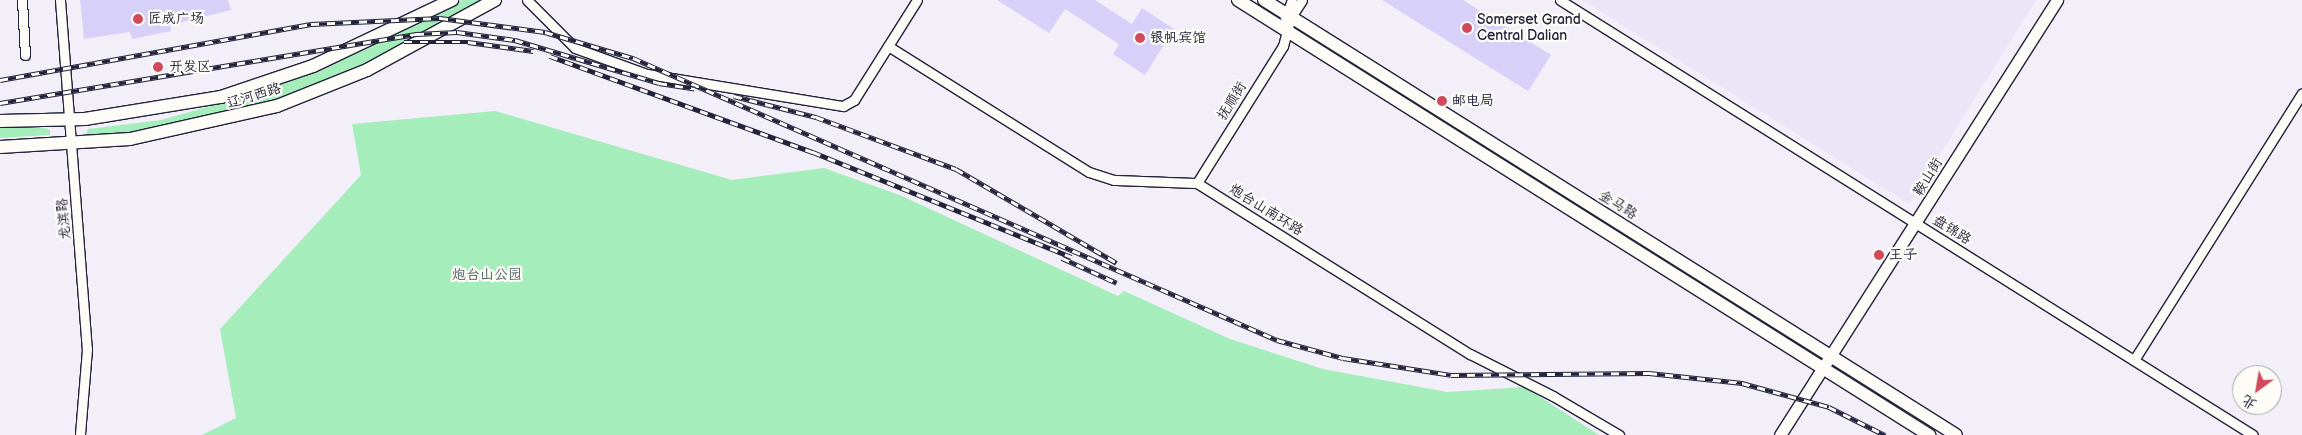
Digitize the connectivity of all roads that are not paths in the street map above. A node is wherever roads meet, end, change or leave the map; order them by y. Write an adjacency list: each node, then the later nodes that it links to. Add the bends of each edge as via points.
1 (22, 0): 17 (street)
2 (60, 0): 19 (street, 龙滨路)
3 (452, 0): 19 (main road, 辽河西路, via 356,48 271,82 176,106)
4 (495, 0): 21 (main road, 辽河西路, via 367,70 277,106 180,130)
5 (527, 0): 16 (street, via 575,48 647,74 843,106 854,100)
6 (917, 0): 16 (street)
7 (1238, 0): 15 (main road)
8 (1264, 0): 14 (main road, 金马路)
9 (1292, 0): 14 (street, 抚顺街)
10 (1302, 0): 14 (street, 抚顺街)
11 (1560, 0): 24 (street, 盘锦路)
12 (2048, 0): 24 (street, 鞍山街)
13 (2057, 0): 24 (street, 鞍山街)
14 (1288, 15): 15 (street, 抚顺街); 25 (main road, 金马路)
15 (1287, 31): 23 (street, 抚顺街, via 1282,46); 27 (main road)
16 (888, 46): 23 (street, 炮台山南环路, via 1089,172 1114,180)
17 (24, 54)
18 (2302, 92): 26 (street)
19 (69, 120): 20 (main road, 辽河西路); 21 (street, 龙滨路)
20 (0, 121)
21 (71, 144): 22 (main road, 辽河西路); 28 (street, 龙滨路, via 87,349)
22 (0, 147)
23 (1197, 183): 29 (street, 炮台山南环路, via 1470,354 1553,396)
24 (1914, 222): 25 (street, 鞍山街); 26 (street, 盘锦路)
25 (1830, 355): 27 (street, 鞍山街); 32 (main road, 金马路)
26 (2134, 360): 33 (street, 盘锦路)
27 (1822, 368): 30 (street, 鞍山街); 31 (main road)
28 (80, 435)
29 (1619, 435)
30 (1780, 435)
31 (1929, 435)
32 (1956, 435)
33 (2253, 435)

